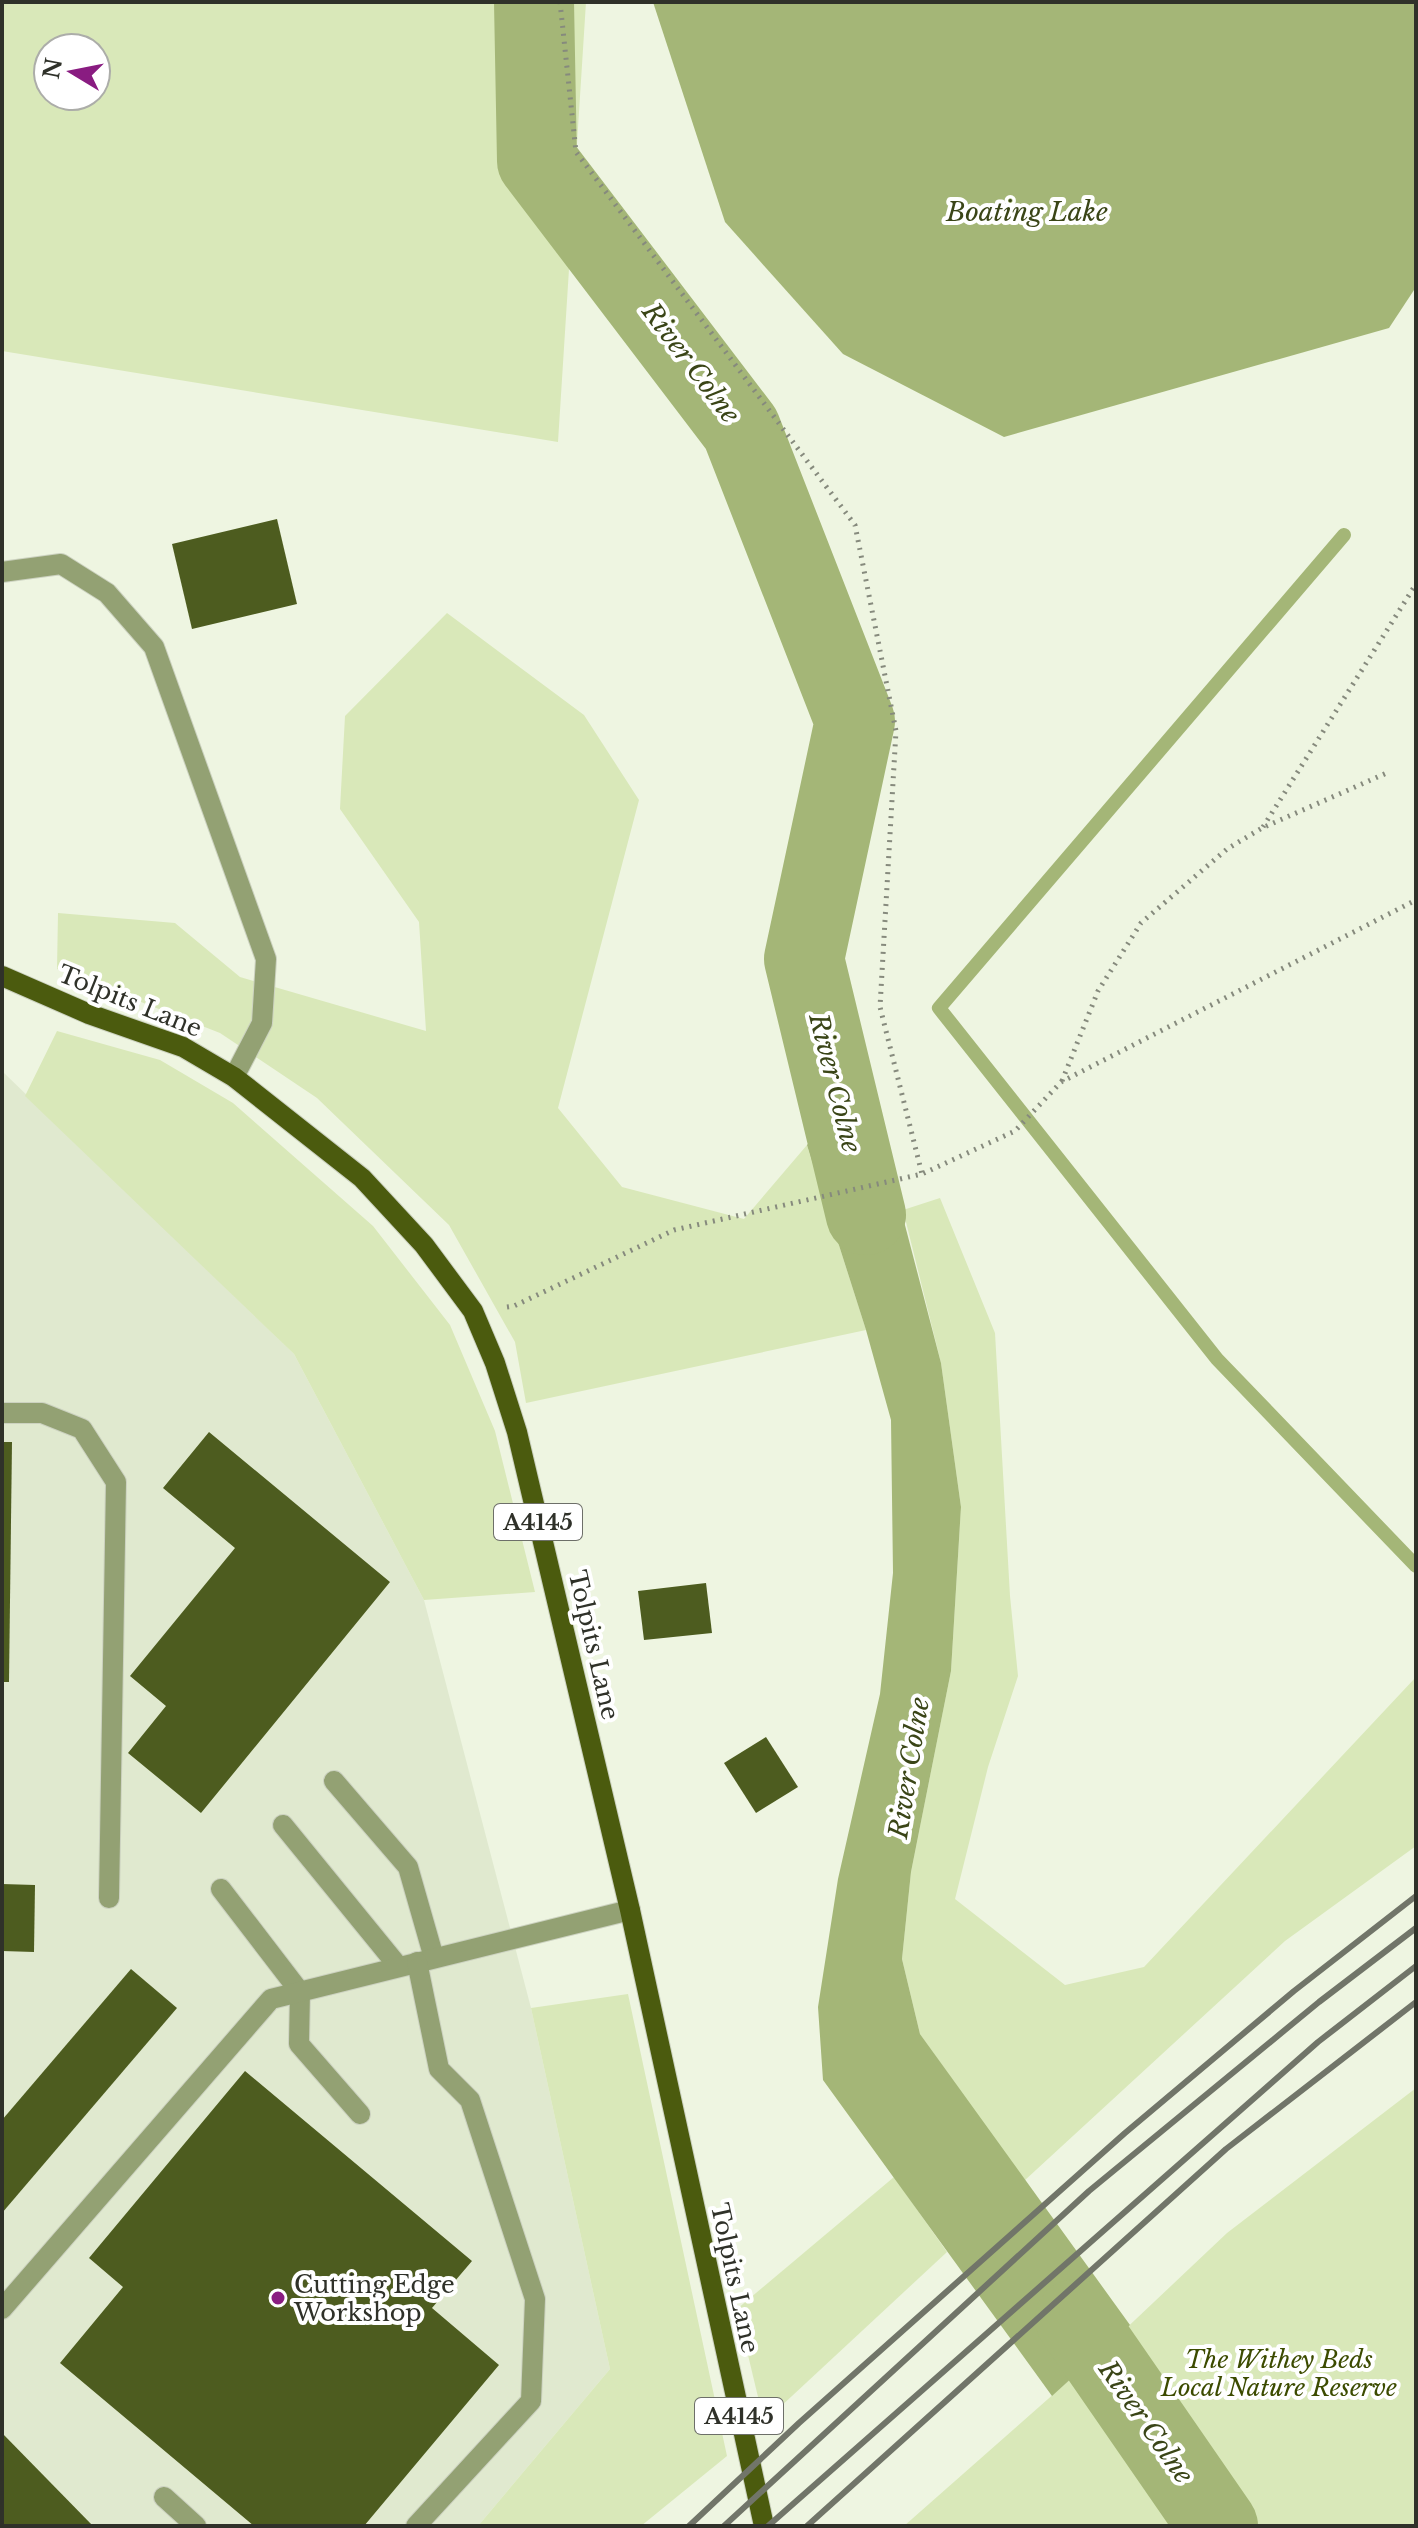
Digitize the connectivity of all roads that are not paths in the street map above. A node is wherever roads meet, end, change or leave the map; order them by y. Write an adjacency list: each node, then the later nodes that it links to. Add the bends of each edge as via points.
1 (2, 572): 3 (lane, via 61,564 107,593 154,647 266,959 262,1023)
2 (2, 976): 3 (main road, Tolpits Lane / A4145, via 183,1047)
3 (234, 1077): 9 (main road, Tolpits Lane / A4145, via 362,1178 424,1245 473,1311 517,1432)
4 (2, 1413): 8 (lane, via 42,1413 82,1429 116,1482)
5 (334, 1781): 10 (lane, via 408,1867)
6 (283, 1825): 10 (lane)
7 (221, 1889): 11 (lane)
8 (109, 1898)
9 (630, 1910): 10 (lane); 17 (main road, Tolpits Lane / A4145)
10 (416, 1962): 11 (lane); 16 (lane, via 439,2069 470,2100 535,2299 531,2401)
11 (300, 1992): 12 (lane, via 299,2044); 13 (lane, via 271,1999)
12 (360, 2114)
13 (2, 2309)
14 (164, 2497): 15 (lane)
15 (196, 2526)
16 (416, 2526)
17 (764, 2526)

